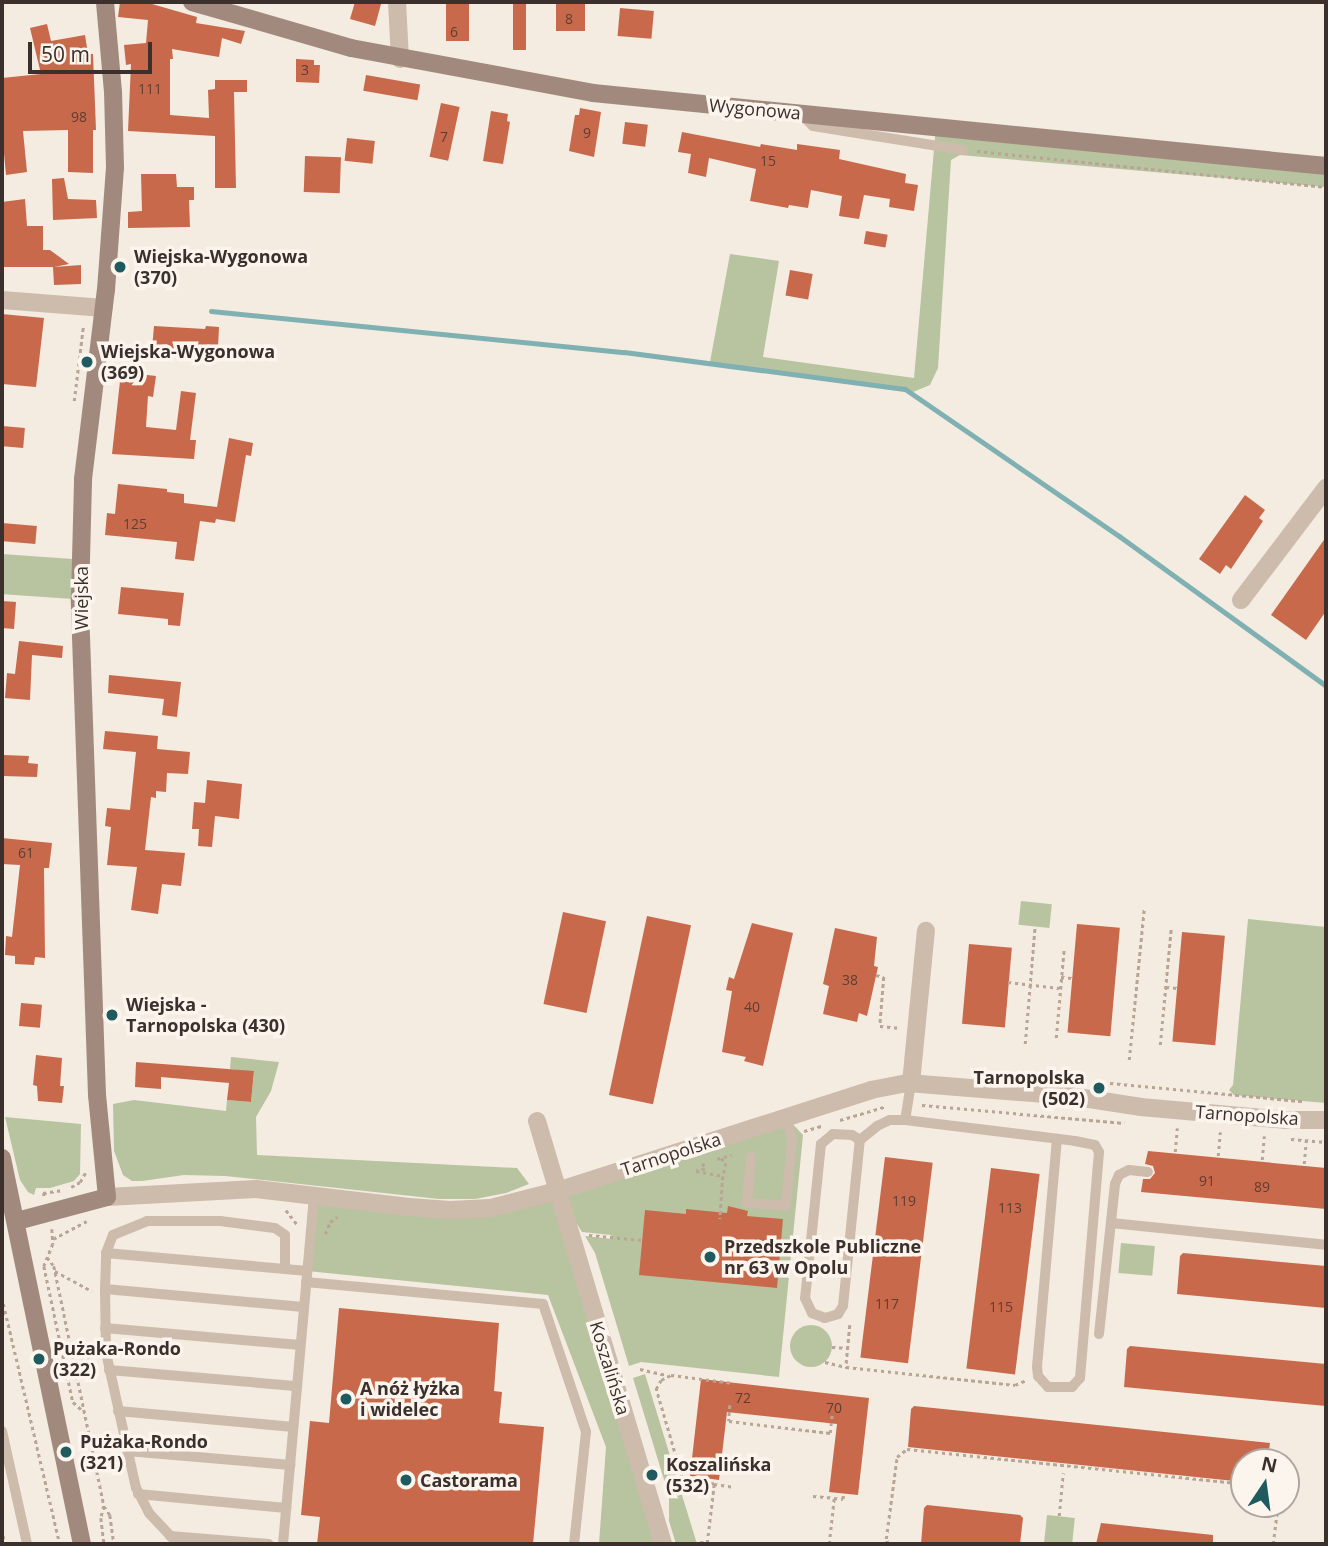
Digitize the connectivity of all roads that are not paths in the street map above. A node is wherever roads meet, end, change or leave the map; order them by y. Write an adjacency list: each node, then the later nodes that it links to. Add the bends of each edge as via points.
1 (104, 2): 9 (street, Wiejska, via 115,167)
2 (192, 2): 4 (street, Wygonowa)
3 (397, 2): 4 (street)
4 (400, 59): 5 (street, Wygonowa, via 604,95)
5 (801, 113): 6 (lane, via 813,126); 7 (street, Wygonowa)
6 (963, 150)
7 (1326, 166)
8 (2, 300): 9 (street)
9 (104, 308): 24 (street, Wiejska, via 83,479 80,597 97,1095)
10 (1326, 488): 11 (street)
11 (1241, 600)
12 (926, 931): 13 (street)
13 (911, 1083): 14 (street, Tarnopolska); 15 (lane); 16 (street, Tarnopolska, via 1270,1119)
14 (786, 1117): 20 (lane, via 792,1140 786,1206 747,1203); 23 (street, Tarnopolska)
15 (905, 1120): 18 (lane); 19 (lane, via 890,1120)
16 (1326, 1120)
17 (537, 1121): 23 (street, Koszalińska)
18 (1057, 1139): 18 (lane, via 1095,1145 1099,1152 1080,1378 1072,1387 1048,1387 1037,1367)
19 (860, 1140): 19 (lane, via 843,1306 838,1314 825,1318 812,1313 805,1298 821,1143 833,1134)
20 (751, 1157)
21 (2, 1158): 26 (street)
22 (1148, 1172): 27 (lane, via 1129,1170 1119,1175)
23 (557, 1191): 25 (street, Tarnopolska, via 491,1208 450,1210); 53 (street, Koszalińska)
24 (107, 1196): 25 (street, Tarnopolska, via 245,1189); 26 (street, Tarnopolska)
25 (314, 1196): 31 (lane)
26 (9, 1223): 48 (street)
27 (1111, 1223): 28 (lane); 35 (lane)
28 (1326, 1245)
29 (106, 1254): 30 (lane); 30 (lane, via 113,1235 147,1221 220,1221 275,1228 285,1236); 32 (lane)
30 (285, 1269): 31 (lane)
31 (306, 1277): 33 (lane); 52 (lane, via 543,1304 586,1432)
32 (104, 1289): 33 (lane); 34 (lane)
33 (303, 1307): 36 (lane)
34 (105, 1328): 36 (lane); 37 (lane)
35 (1099, 1334)
36 (300, 1345): 38 (lane)
37 (109, 1370): 38 (lane); 39 (lane)
38 (297, 1386): 40 (lane)
39 (118, 1411): 40 (lane); 42 (lane)
40 (293, 1427): 43 (lane)
41 (2, 1431): 47 (lane)
42 (127, 1451): 43 (lane); 44 (lane)
43 (290, 1465): 45 (lane)
44 (138, 1494): 45 (lane); 46 (lane)
45 (286, 1508): 51 (lane)
46 (170, 1536): 49 (lane); 50 (lane)
47 (27, 1544)
48 (82, 1544)
49 (178, 1544)
50 (270, 1544)
51 (283, 1544)
52 (574, 1544)
53 (663, 1544)

